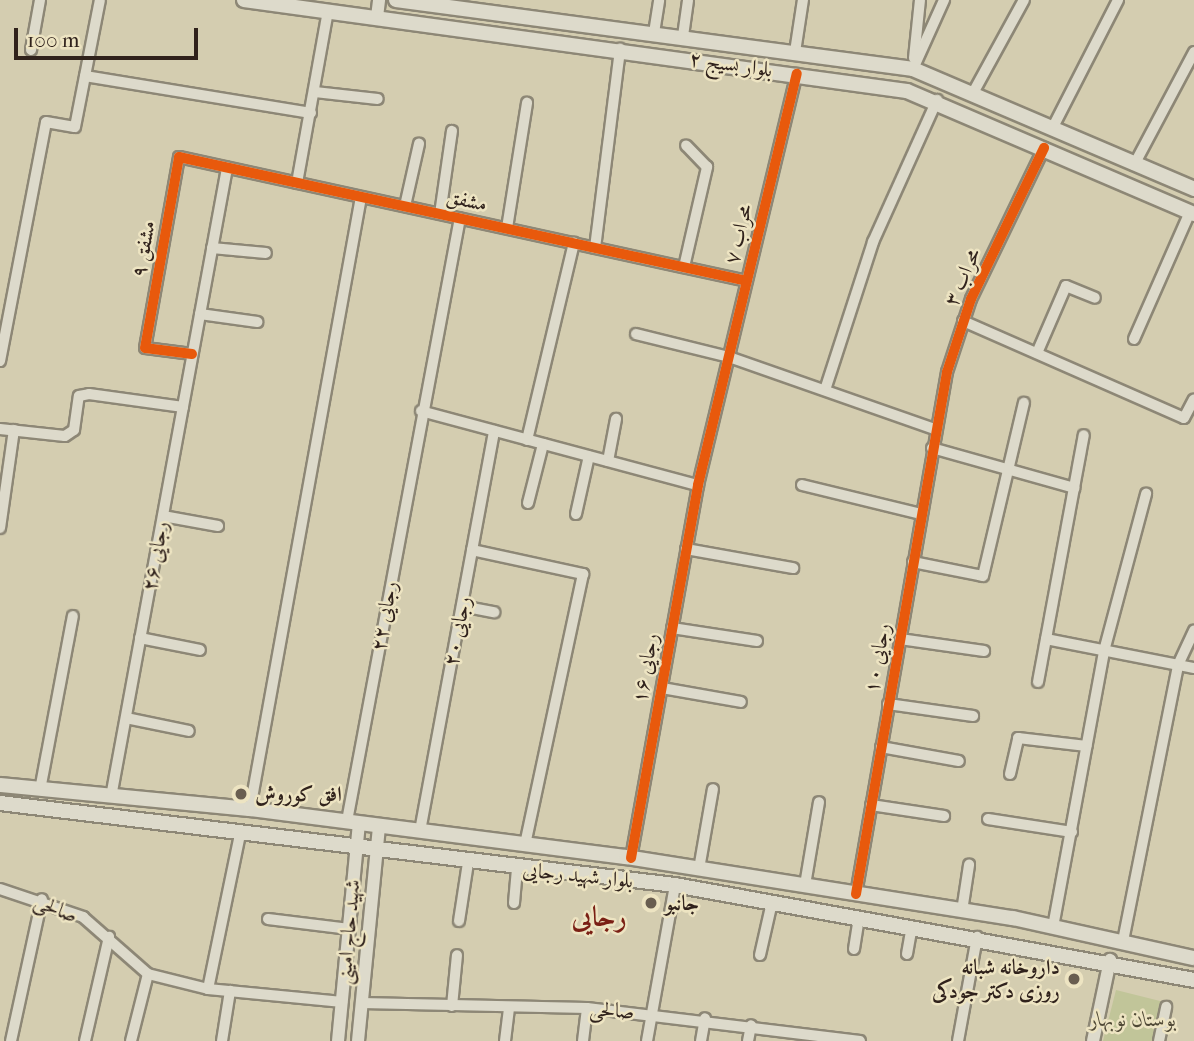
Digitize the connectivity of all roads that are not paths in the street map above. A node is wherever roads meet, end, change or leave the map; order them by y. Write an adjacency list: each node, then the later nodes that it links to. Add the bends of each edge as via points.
1 (40, 0): 19 (street)
2 (100, 0): 24 (street)
3 (244, 0): 14 (main road, بلوار بسیج ۲)
4 (379, 0): 15 (street)
5 (396, 0): 13 (main road, بلوار بسیج ۲)
6 (659, 0): 16 (street)
7 (688, 0): 17 (street)
8 (803, 0): 20 (street)
9 (920, 0): 22 (street)
10 (944, 0): 22 (street)
11 (1024, 0): 27 (street)
12 (1118, 0): 32 (street)
13 (463, 4): 16 (main road, بلوار بسیج ۲)
14 (328, 10): 15 (main road, بلوار بسیج ۲); 26 (street)
15 (377, 17): 18 (main road, بلوار بسیج ۲)
16 (654, 33): 17 (main road, بلوار بسیج ۲)
17 (683, 36): 20 (main road, بلوار بسیج ۲)
18 (620, 49): 23 (main road, بلوار بسیج ۲); 50 (street)
19 (31, 50)
20 (795, 52): 22 (main road, بلوار بسیج ۲)
21 (1194, 52): 38 (street)
22 (913, 69): 25 (main road); 27 (main road, بلوار بسیج ۲)
23 (797, 74): 25 (main road, بلوار بسیج ۲); 53 (street, محراب ۷)
24 (85, 76): 31 (street); 63 (street, via 75,127 46,122)
25 (907, 91): 29 (main road, بلوار بسیج ۲)
26 (315, 92): 28 (street); 31 (street)
27 (973, 93): 32 (main road, بلوار بسیج ۲)
28 (378, 99)
29 (937, 100): 36 (main road, بلوار بسیج ۲); 64 (street, via 873,242)
30 (527, 103): 47 (street)
31 (311, 113): 40 (street)
32 (1052, 129): 38 (main road, بلوار بسیج ۲)
33 (452, 131): 45 (street)
34 (419, 144): 43 (street)
35 (686, 145): 52 (street, via 708,167)
36 (1044, 148): 44 (main road, بلوار بسیج ۲); 56 (street, محراب ۳)
37 (179, 158): 39 (street, مشفق); 61 (street, مشفق ۹, via 145,348)
38 (1134, 165): 41 (main road, بلوار بسیج ۲)
39 (227, 168): 40 (street, مشفق); 49 (street, رجایی ۲۶)
40 (297, 183): 42 (street, مشفق)
41 (1194, 189)
42 (361, 197): 43 (street, مشفق); 127 (street)
43 (405, 206): 45 (street, مشفق)
44 (1192, 213): 59 (street)
45 (440, 214): 46 (street, مشفق)
46 (460, 218): 47 (street, مشفق); 68 (street, رجایی ۲۲)
47 (507, 228): 48 (street, مشفق)
48 (574, 243): 50 (street, مشفق); 75 (street)
49 (212, 248): 51 (street); 55 (street, رجایی ۲۶)
50 (595, 248): 52 (street, مشفق)
51 (266, 253)
52 (684, 267): 53 (street, مشفق)
53 (747, 281): 62 (street, محراب ۷)
54 (1095, 298): 60 (street, via 1066,286)
55 (200, 314): 57 (street); 61 (street, رجایی ۲۶)
56 (963, 321): 60 (street); 71 (street, محراب ۳)
57 (257, 322)
58 (636, 334): 62 (street)
59 (1134, 340)
60 (1037, 353): 65 (street, via 1184,418)
61 (192, 354): 67 (street, رجایی ۲۶)
62 (729, 357): 64 (street); 81 (street, محراب ۷)
63 (0, 361)
64 (825, 390): 71 (street)
65 (1194, 398)
66 (1024, 403): 80 (street)
67 (183, 407): 72 (street, via 79,396 74,430 65,436); 88 (street, رجایی ۲۶)
68 (421, 411): 73 (street); 130 (street, رجایی ۲۲)
69 (616, 419): 79 (street)
70 (0, 429): 72 (street)
71 (935, 429): 77 (street, رجایی ۱۰)
72 (15, 430): 90 (street)
73 (494, 431): 75 (street); 91 (street, رجایی ۲۰)
74 (1084, 435): 83 (street)
75 (527, 440): 76 (street)
76 (543, 444): 78 (street); 85 (street)
77 (932, 448): 80 (street); 87 (street, رجایی ۱۰)
78 (589, 456): 79 (street); 86 (street)
79 (608, 461): 81 (street)
80 (1007, 470): 83 (street); 93 (street, via 983,576)
81 (698, 485): 92 (street, رجایی ۱۶)
82 (802, 485): 87 (street)
83 (1074, 488): 102 (street)
84 (1146, 494): 106 (street)
85 (528, 503)
86 (576, 513)
87 (921, 514): 93 (street, رجایی ۱۰)
88 (163, 516): 89 (street); 100 (street, رجایی ۲۶)
89 (218, 526)
90 (0, 528)
91 (472, 550): 95 (street, رجایی ۲۰); 135 (street, via 583,574)
92 (686, 550): 94 (street); 98 (street, رجایی ۱۶)
93 (912, 562): 101 (street, رجایی ۱۰)
94 (793, 568)
95 (461, 606): 96 (street); 132 (street, رجایی ۲۰)
96 (494, 612)
97 (73, 616): 122 (street)
98 (672, 628): 103 (street); 110 (street, رجایی ۱۶)
99 (1194, 630): 107 (street)
100 (140, 638): 104 (street); 114 (street, رجایی ۲۶)
101 (900, 639): 105 (street); 112 (street, رجایی ۱۰)
102 (1046, 639): 106 (street); 109 (street)
103 (757, 641)
104 (200, 650)
105 (984, 651)
106 (1104, 651): 107 (street); 116 (street)
107 (1178, 665): 108 (street); 161 (street)
108 (1194, 668)
109 (1038, 682)
110 (662, 688): 111 (street); 138 (street, رجایی ۱۶)
111 (741, 702)
112 (888, 704): 113 (street); 117 (street, رجایی ۱۰)
113 (973, 716)
114 (126, 718): 115 (street); 123 (street, رجایی ۲۶)
115 (189, 731)
116 (1087, 746): 119 (street, via 1018,738); 133 (street)
117 (881, 747): 118 (street); 126 (street, رجایی ۱۰)
118 (959, 761)
119 (1010, 774)
120 (0, 785): 122 (main road, بلوار شهید رجایی)
121 (713, 789): 142 (street)
122 (40, 790): 123 (main road, بلوار شهید رجایی)
123 (111, 797): 127 (main road, بلوار شهید رجایی)
124 (819, 802): 145 (street)
125 (0, 803): 134 (main road, بلوار شهید رجایی)
126 (871, 805): 128 (street); 148 (street, رجایی ۱۰)
127 (250, 808): 130 (main road, بلوار شهید رجایی)
128 (944, 816)
129 (988, 819): 133 (street)
130 (353, 822): 131 (main road, بلوار شهید رجایی); 136 (street, شهید حاج امینی)
131 (379, 825): 132 (main road, بلوار شهید رجایی); 137 (street, شهید حاج امینی)
132 (420, 831): 135 (main road, بلوار شهید رجایی)
133 (1072, 832): 157 (street)
134 (240, 835): 136 (main road, بلوار شهید رجایی); 170 (street)
135 (525, 844): 138 (main road, بلوار شهید رجایی)
136 (356, 850): 137 (main road, بلوار شهید رجایی); 144 (street, شهید حاج امینی)
137 (377, 853): 139 (main road, بلوار شهید رجایی); 147 (street, شهید حاج امینی)
138 (631, 858): 142 (main road, بلوار شهید رجایی)
139 (468, 863): 141 (main road, بلوار شهید رجایی); 155 (street)
140 (969, 864): 152 (street)
141 (517, 868): 143 (main road, بلوار شهید رجایی); 151 (street)
142 (699, 869): 145 (main road, بلوار شهید رجایی)
143 (675, 885): 150 (main road, بلوار شهید رجایی); 178 (street)
144 (353, 886): 147 (street, via 364,881); 158 (street, شهید حاج امینی)
145 (805, 886): 148 (main road, بلوار شهید رجایی)
146 (0, 889): 149 (street, صالحی)
147 (373, 889): 173 (street, شهید حاج امینی)
148 (856, 894): 152 (main road, بلوار شهید رجایی)
149 (41, 899): 159 (street, صالحی); 183 (street)
150 (772, 902): 153 (main road, بلوار شهید رجایی); 163 (street)
151 (514, 903)
152 (962, 911): 157 (main road, بلوار شهید رجایی)
153 (859, 917): 156 (main road, بلوار شهید رجایی); 162 (street)
154 (268, 919): 158 (street)
155 (459, 921)
156 (912, 926): 160 (main road, بلوار شهید رجایی); 164 (street)
157 (1053, 927): 161 (main road, بلوار شهید رجایی)
158 (349, 929): 172 (street, شهید حاج امینی)
159 (109, 937): 168 (street, صالحی); 182 (street)
160 (977, 937): 167 (main road, بلوار شهید رجایی); 194 (street)
161 (1123, 941): 166 (main road, بلوار شهید رجایی)
162 (854, 949)
163 (760, 954)
164 (907, 954)
165 (457, 955): 174 (street)
166 (1194, 958)
167 (1110, 960): 169 (main road, بلوار شهید رجایی); 195 (street)
168 (148, 974): 170 (street, صالحی); 184 (street)
169 (1194, 979)
170 (208, 989): 171 (street, صالحی)
171 (230, 991): 172 (street, صالحی); 185 (street)
172 (341, 1002): 186 (street, شهید حاج امینی)
173 (362, 1003): 174 (street, صالحی); 187 (street, شهید حاج امینی)
174 (452, 1006): 175 (street, صالحی)
175 (509, 1007): 177 (street, صالحی); 188 (street)
176 (1166, 1007): 196 (street)
177 (587, 1008): 178 (street, صالحی); 189 (street)
178 (652, 1013): 179 (street, صالحی); 190 (street)
179 (705, 1018): 180 (street, صالحی); 191 (street)
180 (751, 1025): 181 (street, صالحی); 192 (street)
181 (823, 1038): 193 (street, صالحی)
182 (86, 1039)
183 (11, 1041)
184 (131, 1041)
185 (222, 1041)
186 (338, 1041)
187 (358, 1041)
188 (505, 1041)
189 (583, 1041)
190 (647, 1041)
191 (701, 1041)
192 (748, 1041)
193 (860, 1041)
194 (958, 1041)
195 (1093, 1041)
196 (1159, 1041)

